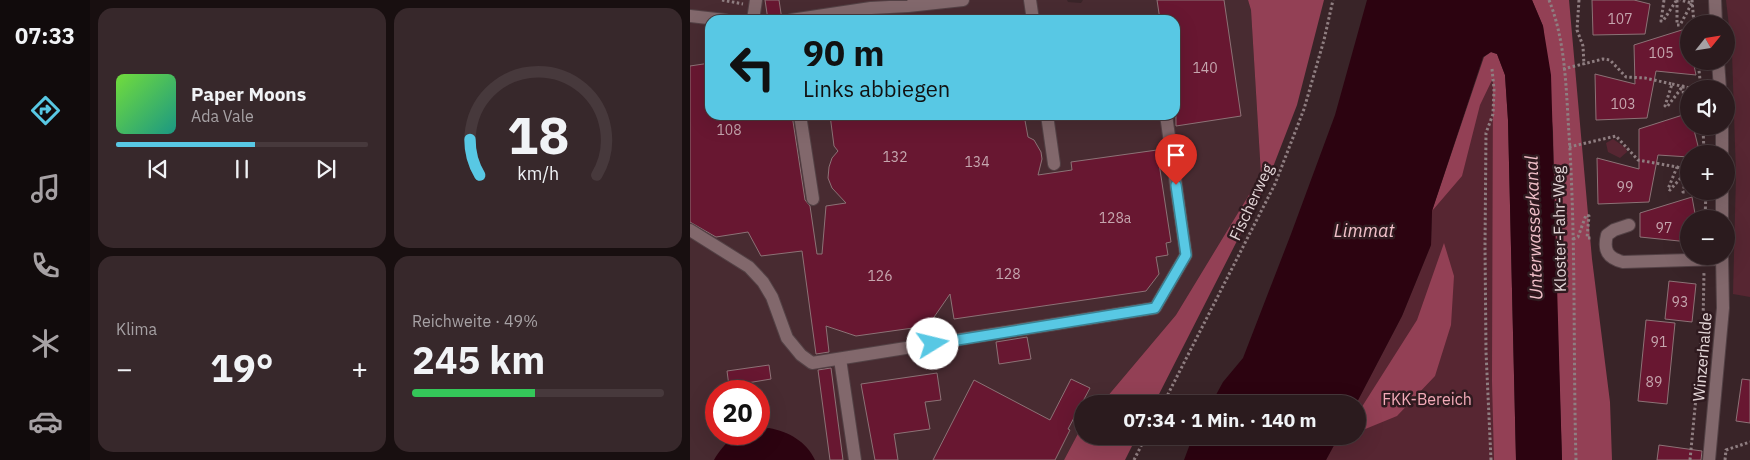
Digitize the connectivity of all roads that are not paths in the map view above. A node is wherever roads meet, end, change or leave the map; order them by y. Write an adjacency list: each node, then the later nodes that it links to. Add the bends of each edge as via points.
1 (963, 0): 4 (street, via 908,6)
2 (1030, 0): 6 (street)
3 (1715, 0): 7 (street)
4 (871, 4): 5 (street)
5 (817, 15)
6 (1032, 15)
7 (1716, 15)
8 (690, 16): 9 (street)
9 (705, 18)
10 (801, 120): 14 (street)
11 (1047, 120): 13 (street)
12 (1167, 120): 19 (street, via 1186,255 1155,308)
13 (1054, 164)
14 (812, 199)
15 (1629, 225): 17 (street, via 1607,235 1605,244 1613,260)
16 (690, 230): 19 (street, via 749,267 763,282 787,338 801,355 812,363)
17 (1680, 261)
18 (1722, 265): 21 (street, Winzerhalde, via 1723,308)
19 (840, 359): 20 (street)
20 (854, 460)
21 (1709, 460)

